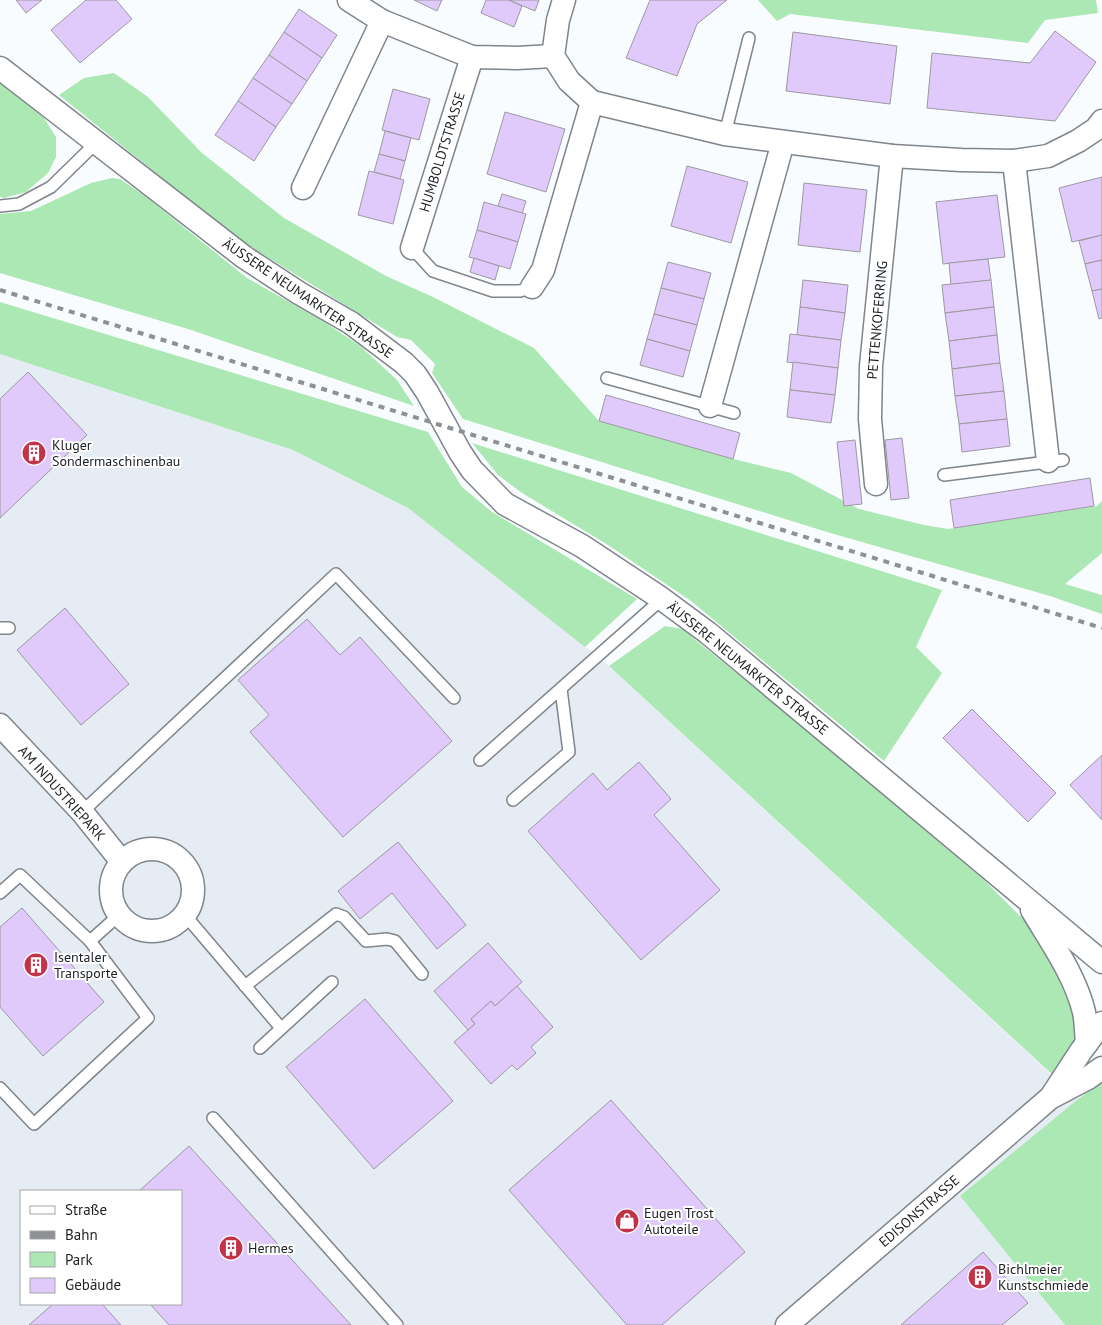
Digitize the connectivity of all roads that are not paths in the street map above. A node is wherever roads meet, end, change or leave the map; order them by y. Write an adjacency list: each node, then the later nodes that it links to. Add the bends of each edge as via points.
1 (349, 0): 3 (street)
2 (564, 0): 5 (street)
3 (382, 21): 6 (street); 15 (street)
4 (749, 38): 10 (lane)
5 (553, 56): 6 (street); 8 (street, via 569,81)
6 (472, 57): 17 (street, HUMBOLDTSTRASSE)
7 (0, 68): 12 (street, ÄUSSERE NEUMARKTER STRASSE)
8 (592, 102): 10 (street); 18 (street, via 543,270)
9 (1100, 128): 14 (street, via 1048,156)
10 (725, 134): 11 (street)
11 (783, 142): 13 (street); 20 (street)
12 (96, 143): 16 (lane, via 52,187 20,204); 25 (street, ÄUSSERE NEUMARKTER STRASSE, via 244,257 350,323 404,363 427,392 472,470 505,504 582,546)
13 (892, 156): 14 (street); 24 (street, PETTENKOFERRING, via 871,366 870,419)
14 (1014, 161): 22 (street)
15 (303, 188)
16 (0, 206)
17 (412, 248): 18 (lane, via 433,272 493,290 520,291)
18 (532, 287)
19 (607, 378): 20 (lane)
20 (710, 406): 21 (lane)
21 (734, 413)
22 (1056, 460): 23 (lane)
23 (944, 475)
24 (876, 484)
25 (662, 599): 26 (lane); 34 (street, ÄUSSERE NEUMARKTER STRASSE, via 708,633)
26 (562, 689): 29 (lane); 30 (lane, via 569,752)
27 (454, 698): 31 (lane, via 336,574)
28 (0, 725): 31 (street, AM INDUSTRIEPARK)
29 (480, 760)
30 (512, 800)
31 (82, 812): 32 (street, AM INDUSTRIEPARK)
32 (122, 862): 35 (street, via 114,874 111,888); 36 (street, via 132,854 156,849 179,859 192,880 191,904)
33 (0, 893): 37 (lane, via 20,875)
34 (1024, 896): 38 (street, ÄUSSERE NEUMARKTER STRASSE); 44 (street, via 1076,989 1084,1012)
35 (119, 915): 36 (street, via 144,931 160,931 174,926); 37 (lane)
36 (185, 915): 41 (lane)
37 (90, 941): 47 (lane, via 148,1018 34,1124)
38 (1102, 962)
39 (422, 974): 41 (lane, via 395,941 366,942 344,917 336,914)
40 (332, 982): 43 (lane)
41 (246, 986): 43 (lane)
42 (1102, 1023): 44 (street, EDISONSTRASSE)
43 (281, 1028): 45 (lane)
44 (1084, 1047): 48 (street, EDISONSTRASSE)
45 (260, 1048)
46 (1102, 1068): 48 (street, EDISONSTRASSE)
47 (0, 1088)
48 (1050, 1098): 51 (street, EDISONSTRASSE)
49 (213, 1118): 50 (lane)
50 (397, 1325)
51 (787, 1325)

